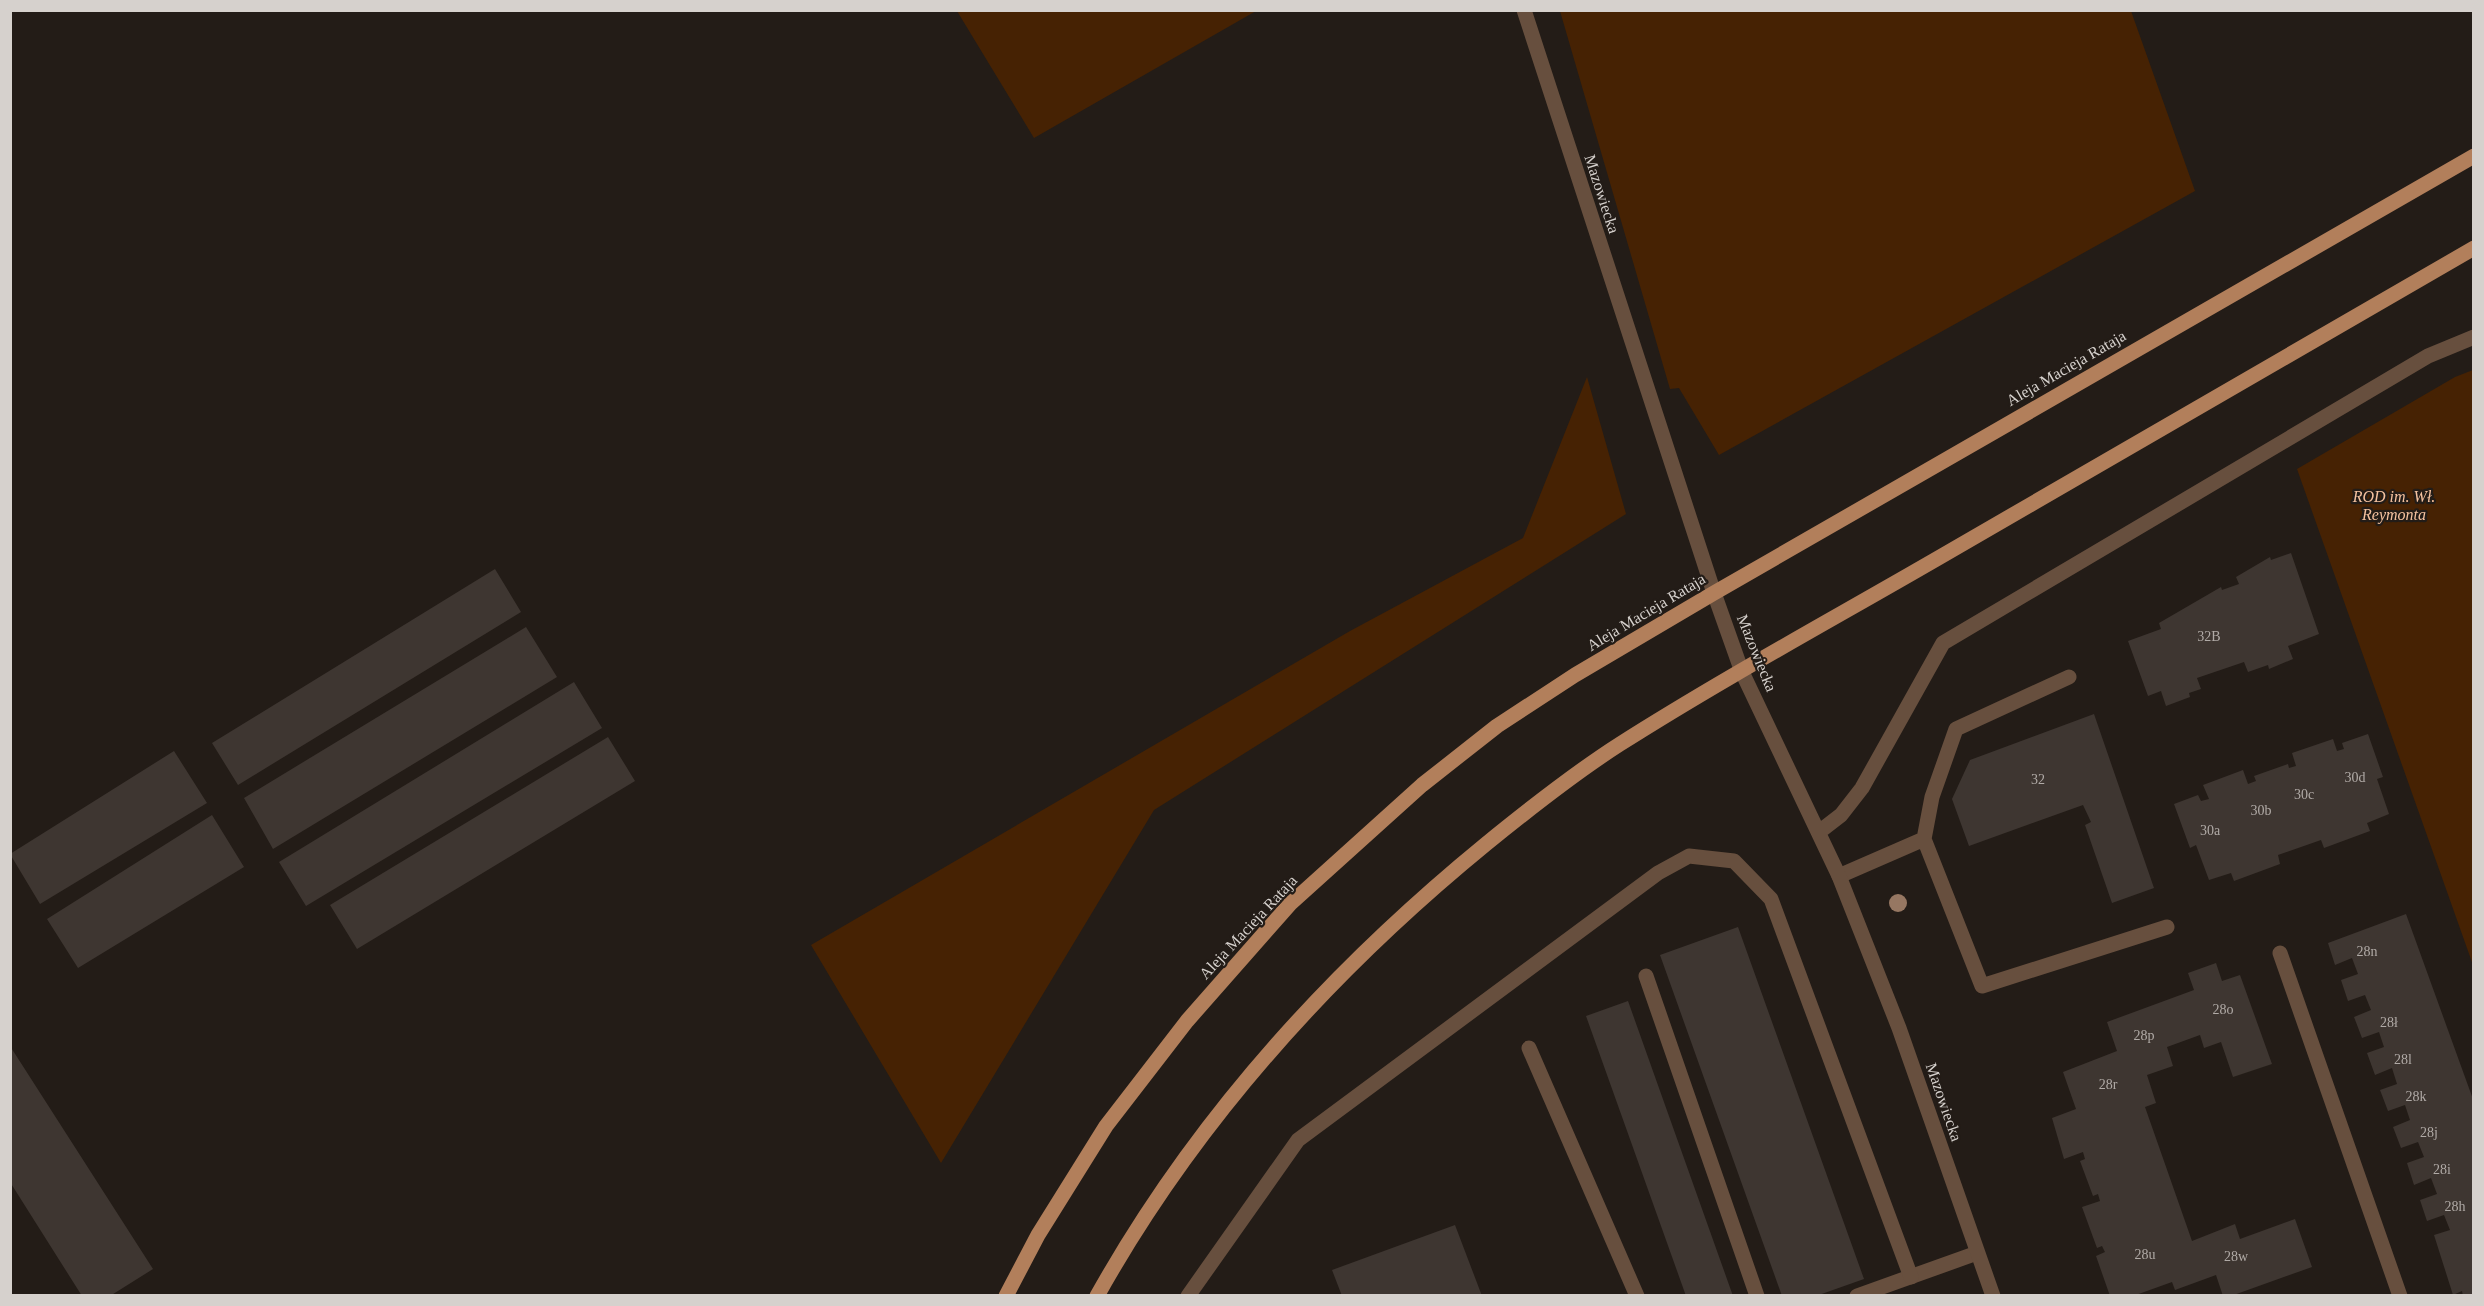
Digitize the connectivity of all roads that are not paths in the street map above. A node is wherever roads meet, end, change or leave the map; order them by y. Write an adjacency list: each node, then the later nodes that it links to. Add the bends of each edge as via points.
1 (1524, 10): 5 (street, Mazowiecka)
2 (2474, 156): 5 (main road, Aleja Macieja Rataja)
3 (2474, 248): 6 (main road)
4 (2474, 337): 8 (street, via 2428,356 1943,642 1862,788 1841,815)
5 (1714, 593): 6 (street, Mazowiecka); 17 (main road, Aleja Macieja Rataja, via 1497,726 1422,785 1290,904 1187,1021 1106,1126 1038,1235)
6 (1742, 672): 8 (street, Mazowiecka); 18 (main road, via 1618,746 1539,802 1416,901 1334,981 1274,1047 1165,1186)
7 (2069, 677): 9 (street, via 1956,729 1932,797)
8 (1819, 832): 10 (street, Mazowiecka)
9 (1924, 839): 10 (street); 11 (street, via 1982,986)
10 (1839, 876): 15 (street, Mazowiecka, via 1899,1028)
11 (2167, 927)
12 (2280, 953): 24 (street)
13 (1646, 976): 21 (street)
14 (1529, 1048): 20 (street)
15 (1977, 1253): 16 (street); 23 (street, Mazowiecka)
16 (1911, 1277): 19 (street, via 1771,899 1734,861 1689,856 1658,873 1298,1140); 22 (street)
17 (1006, 1296)
18 (1097, 1296)
19 (1188, 1296)
20 (1637, 1296)
21 (1757, 1296)
22 (1857, 1296)
23 (1993, 1296)
24 (2400, 1296)

